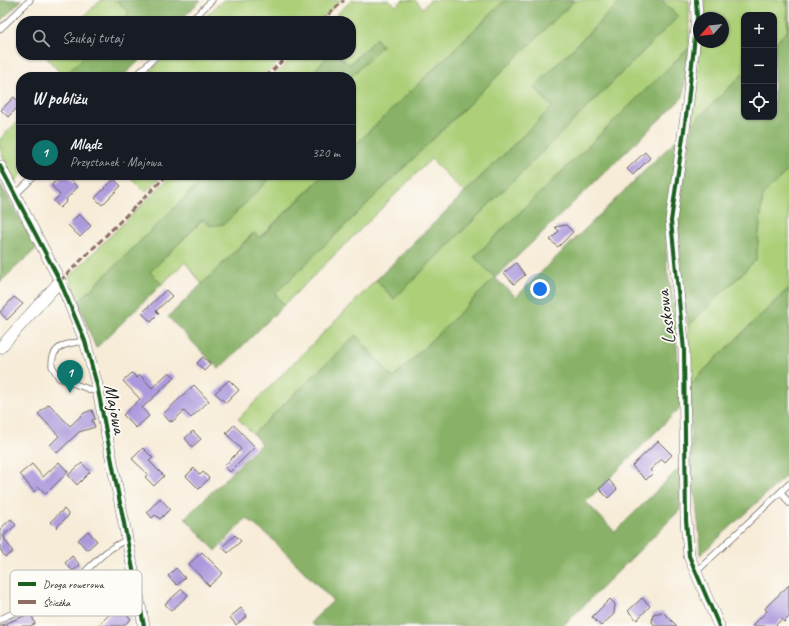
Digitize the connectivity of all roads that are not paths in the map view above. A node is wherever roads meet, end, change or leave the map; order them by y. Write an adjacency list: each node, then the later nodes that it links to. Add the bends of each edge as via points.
1 (30, 0): 5 (lane)
2 (212, 0): 4 (lane)
3 (696, 0): 21 (street, Laskowa, via 697,17 688,102 671,221 684,350 686,520 689,556)
4 (196, 16)
5 (0, 29)
6 (152, 60): 7 (lane)
7 (140, 72)
8 (0, 166): 10 (street, Majowa)
9 (31, 180): 10 (lane)
10 (15, 196): 11 (street, Majowa)
11 (60, 281): 12 (street, Majowa); 13 (street)
12 (84, 341): 14 (street, Majowa); 14 (lane, via 60,346 54,353 52,366 59,378)
13 (0, 348)
14 (99, 393): 18 (street, Majowa)
15 (789, 484): 16 (lane)
16 (781, 492): 17 (lane); 21 (lane)
17 (789, 503)
18 (127, 540): 19 (lane, via 115,544); 20 (street, Majowa)
19 (86, 570)
20 (133, 570)
21 (696, 572): 26 (street, Laskowa)
22 (10, 616): 24 (lane)
23 (142, 616): 25 (street, Majowa)
24 (0, 620)
25 (144, 626)
26 (719, 626)

